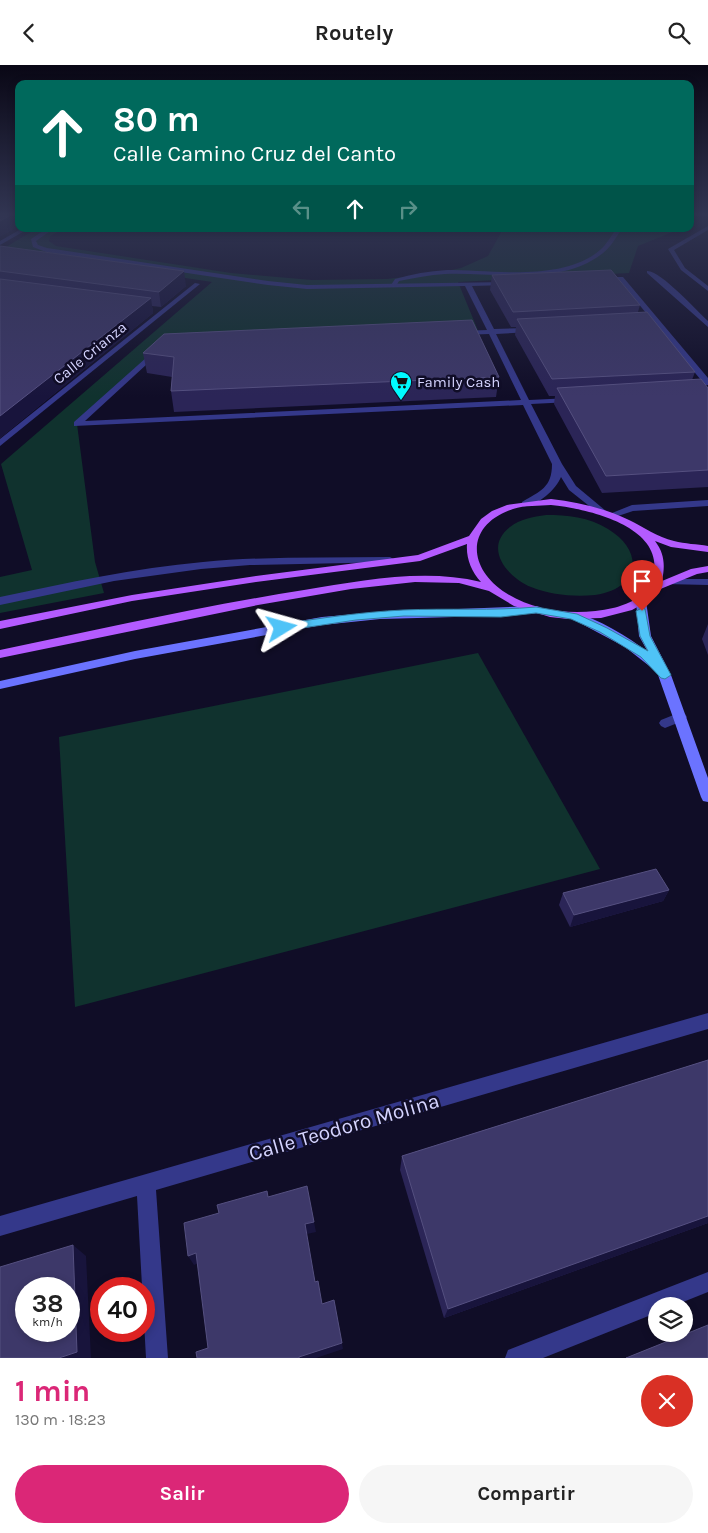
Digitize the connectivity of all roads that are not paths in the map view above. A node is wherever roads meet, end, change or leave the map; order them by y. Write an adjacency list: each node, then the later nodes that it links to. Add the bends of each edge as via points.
1 (223, 276): 8 (street, via 307,287)
2 (407, 276): 8 (street, via 397,280)
3 (655, 276): 15 (street)
4 (692, 276): 10 (street)
5 (592, 279): 13 (street, via 621,278)
6 (187, 282): 12 (street, Calle Crianza, via 197,284)
7 (516, 282): 9 (street)
8 (394, 285): 9 (street)
9 (468, 285): 17 (street)
10 (708, 289)
11 (153, 310): 12 (street)
12 (163, 311): 23 (street, Calle Crianza)
13 (658, 323): 14 (street); 20 (street)
14 (648, 324)
15 (708, 325)
16 (541, 329): 17 (street)
17 (492, 332): 18 (street); 22 (street)
18 (450, 334)
19 (162, 345): 22 (street, via 77,424)
20 (708, 383)
21 (584, 399): 22 (street)
22 (527, 402): 24 (street)
23 (0, 443)
24 (557, 463): 26 (street, via 558,477 552,487); 27 (street, via 572,488)
25 (708, 503): 28 (street, via 632,508)
26 (525, 504): 27 (main road, via 566,503); 30 (main road, via 498,512 480,525)
27 (601, 511): 28 (main road)
28 (612, 515): 29 (main road)
29 (642, 533): 31 (main road, via 671,544); 37 (main road, via 653,547 660,565)
30 (472, 538): 32 (main road, via 420,558); 36 (main road, via 470,554 476,571)
31 (708, 549)
32 (390, 560): 38 (street, via 229,563 148,573); 42 (main road, via 132,598)
33 (708, 569): 34 (main road)
34 (669, 582): 35 (street); 37 (main road)
35 (708, 582)
36 (492, 588): 40 (main road); 43 (main road, via 460,580 415,579 351,586 258,601)
37 (654, 588): 39 (main road)
38 (0, 601)
39 (641, 601): 41 (main road, via 610,613); 44 (street, via 645,636)
40 (536, 610): 41 (main road); 45 (street, via 356,617 172,648)
41 (573, 616): 44 (street, via 645,654)
42 (0, 625)
43 (0, 654)
44 (665, 675): 46 (street)
45 (0, 685)
46 (681, 717): 47 (street); 48 (street)
47 (665, 723)
48 (708, 797)
49 (708, 1021): 50 (street, Calle Teodoro Molina)
50 (146, 1185): 51 (street, Calle Teodoro Molina); 53 (street)
51 (0, 1226)
52 (708, 1282): 54 (street)
53 (157, 1358)
54 (516, 1358)

